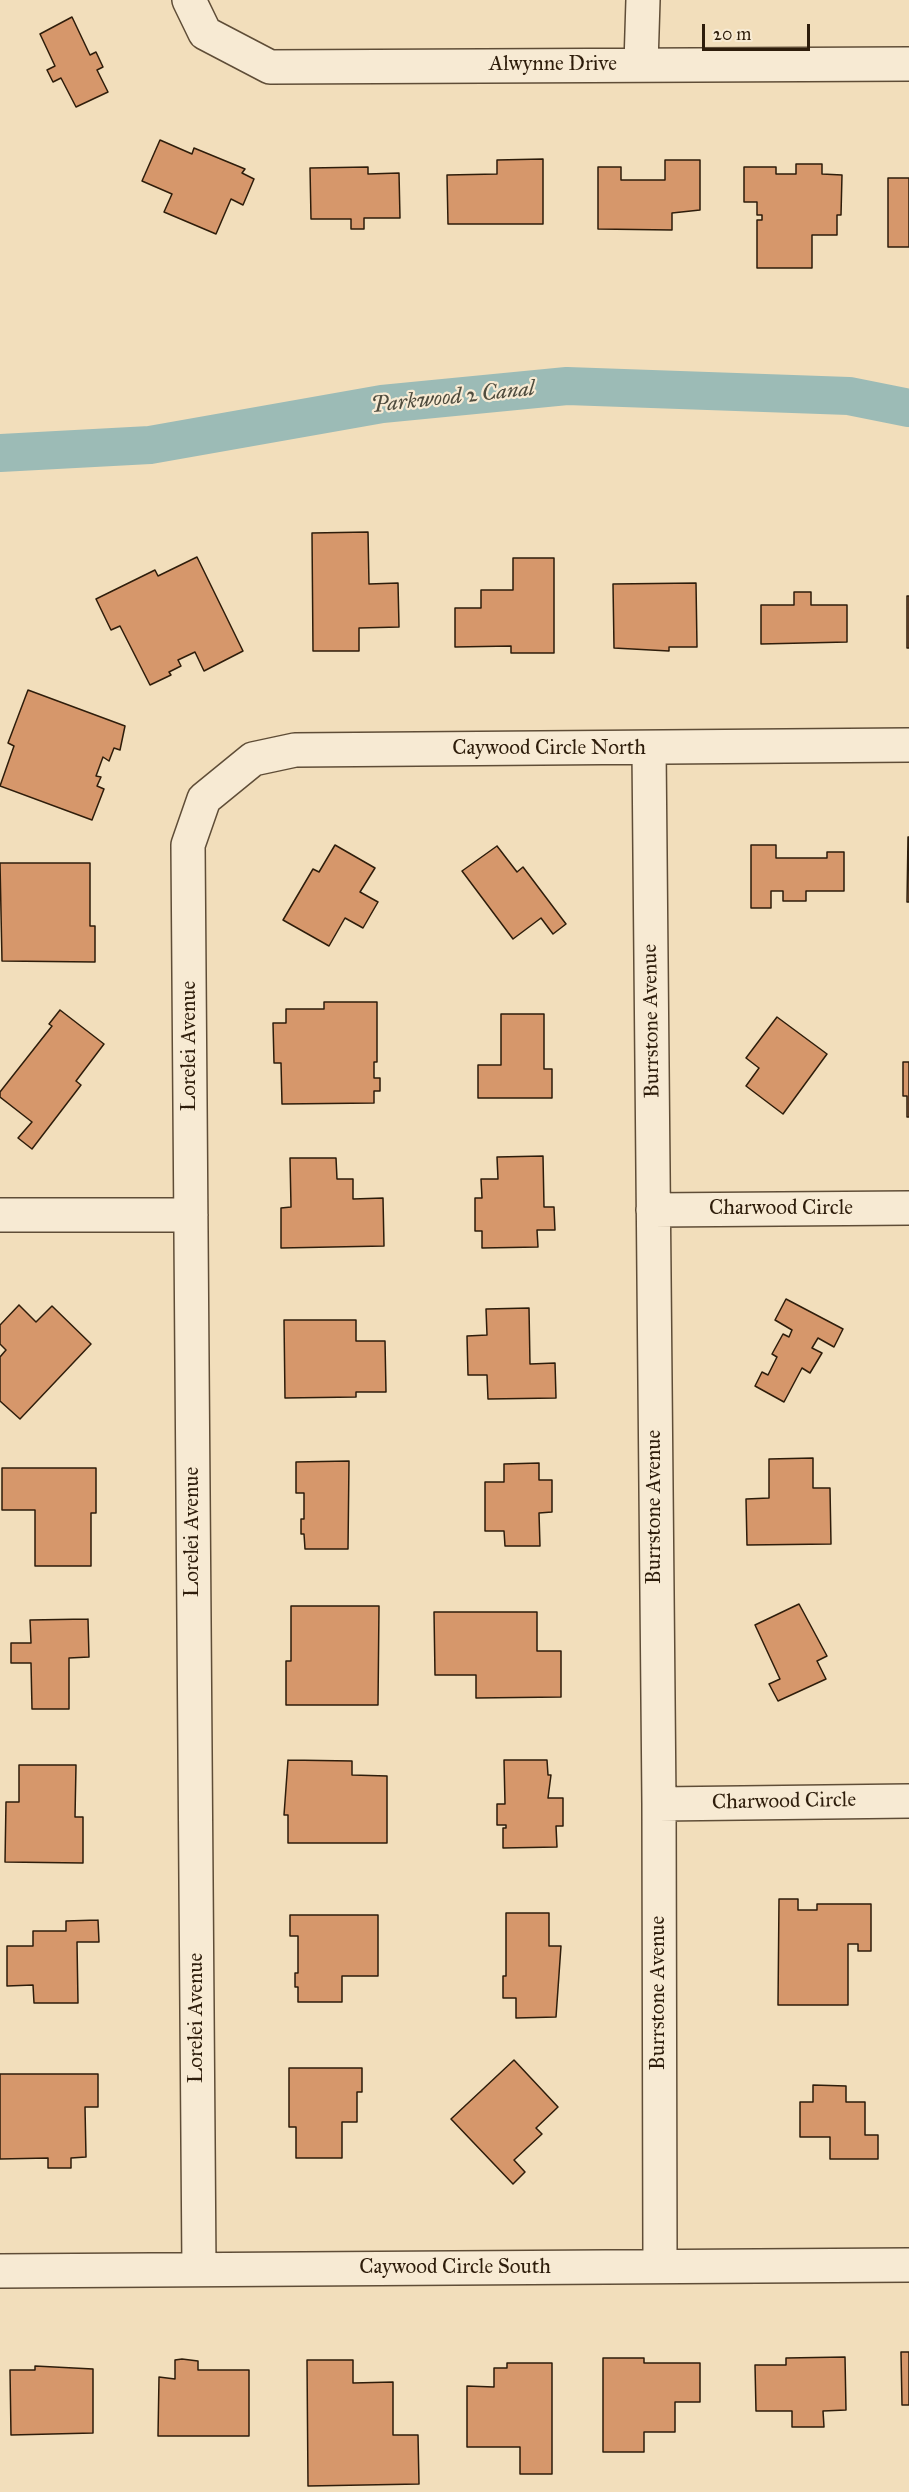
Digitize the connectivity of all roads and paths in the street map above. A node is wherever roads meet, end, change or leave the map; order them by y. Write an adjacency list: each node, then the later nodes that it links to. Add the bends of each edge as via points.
1 (189, 0): 3 (street, Alwynne Drive, via 205,33 270,67)
2 (643, 0): 3 (street)
3 (641, 64): 4 (street, Alwynne Drive)
4 (909, 64)
5 (909, 745): 6 (street, Caywood Circle North)
6 (649, 748): 7 (street, Caywood Circle North, via 295,750 253,759); 9 (street, Burrstone Avenue)
7 (204, 799): 11 (street, Lorelei Avenue, via 189,844)
8 (909, 1208): 9 (street, Charwood Circle)
9 (653, 1210): 13 (street, Burrstone Avenue)
10 (0, 1215): 11 (street)
11 (191, 1215): 16 (street, Lorelei Avenue)
12 (909, 1801): 13 (street, Charwood Circle)
13 (659, 1804): 14 (street, Burrstone Avenue)
14 (660, 2265): 15 (street, Caywood Circle South); 16 (street, Caywood Circle South)
15 (909, 2265)
16 (199, 2268): 17 (street, Caywood Circle South)
17 (0, 2271)

